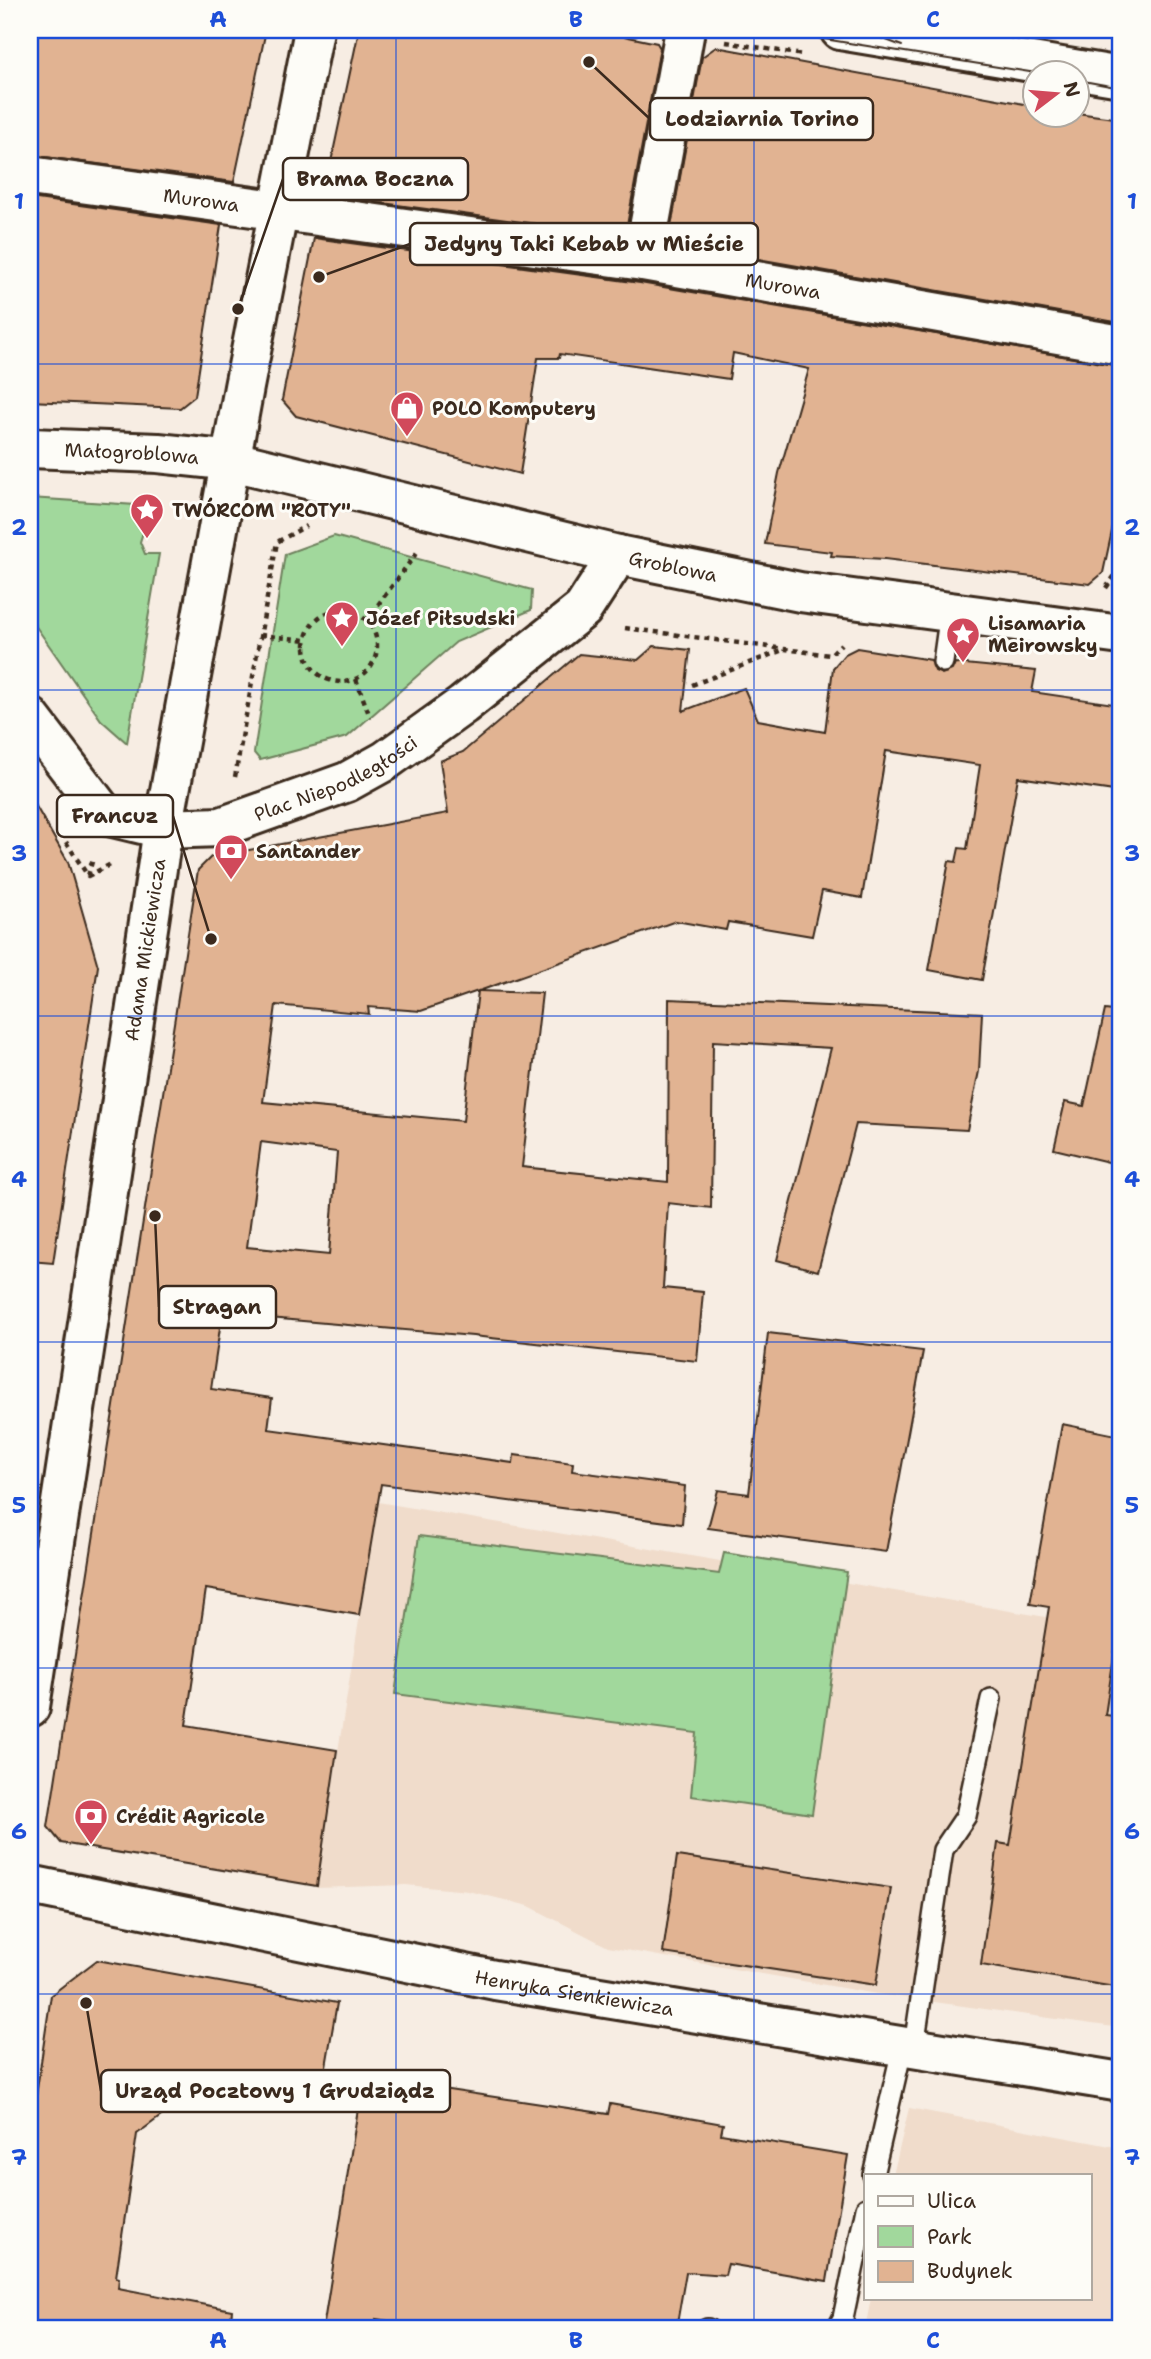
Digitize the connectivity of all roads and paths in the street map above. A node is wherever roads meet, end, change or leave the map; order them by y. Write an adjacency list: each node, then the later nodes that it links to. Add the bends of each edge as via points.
1 (314, 30): 6 (street, Adama Mickiewicza)
2 (685, 30): 7 (street)
3 (840, 30): 4 (street)
4 (1121, 77)
5 (30, 176): 6 (street, Murowa)
6 (278, 212): 7 (street, Murowa); 10 (street, Adama Mickiewicza)
7 (643, 261): 8 (street, Murowa)
8 (1121, 345)
9 (30, 447): 10 (street, Małogroblowa)
10 (233, 461): 13 (street, Groblowa); 26 (street, Adama Mickiewicza)
11 (315, 521): 17 (path, via 277,542)
12 (407, 544): 15 (path, via 421,547)
13 (618, 555): 14 (street, Groblowa, via 800,592); 26 (street, Plac Niepodległości, via 583,609 385,761 347,782 221,827)
14 (950, 612): 18 (street, Groblowa); 22 (lane)
15 (366, 621): 20 (path, via 347,611 327,613 317,620); 20 (path, via 376,639 375,659 350,681 329,680 316,671 306,655)
16 (615, 627): 21 (path)
17 (260, 635): 20 (path); 25 (path)
18 (1121, 635)
19 (848, 639): 21 (path, via 830,655)
20 (306, 640)
21 (786, 649): 23 (path)
22 (943, 662)
23 (692, 685)
24 (30, 717): 26 (street, Plac Niepodległości, via 105,816)
25 (233, 785)
26 (163, 830): 28 (street, Adama Mickiewicza)
27 (991, 1699): 30 (lane, via 965,1816 943,1850)
28 (30, 1707)
29 (30, 1885): 30 (street, Henryka Sienkiewicza, via 495,1980)
30 (908, 2045): 31 (street, Henryka Sienkiewicza); 32 (lane)
31 (1121, 2082)
32 (873, 2174)
33 (864, 2218): 34 (lane)
34 (837, 2329)

